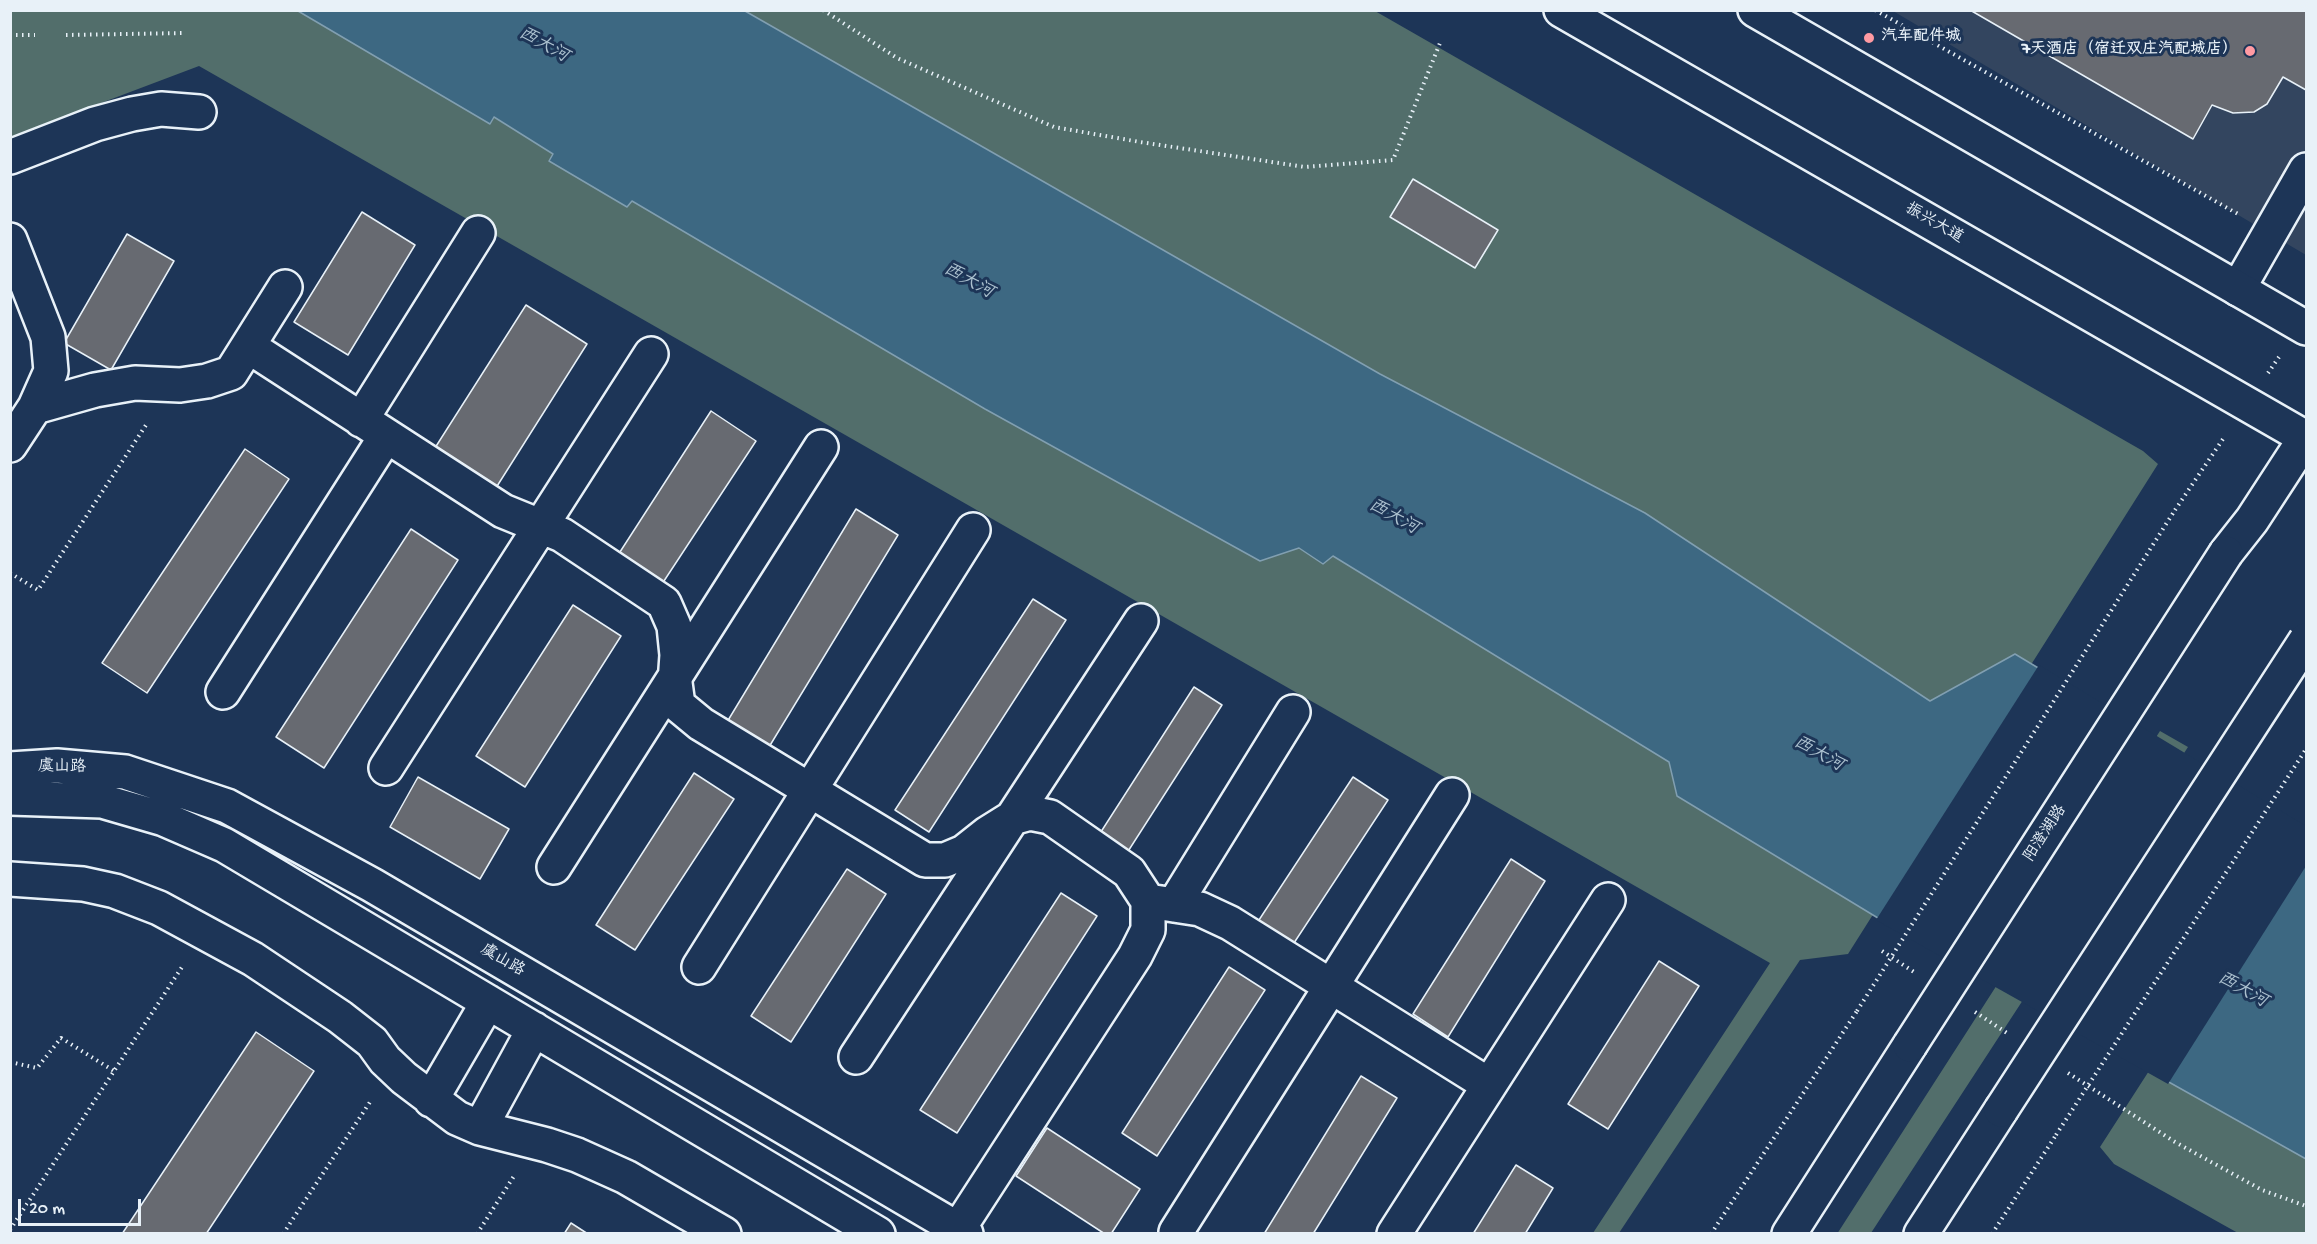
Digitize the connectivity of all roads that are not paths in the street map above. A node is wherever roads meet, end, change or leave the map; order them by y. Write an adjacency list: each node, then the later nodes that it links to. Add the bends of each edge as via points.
1 (1561, 10): 15 (main road, 振兴大道)
2 (1755, 10): 9 (main road)
3 (199, 112): 4 (main road, via 161,109 132,114 95,124)
4 (10, 158)
5 (2307, 170): 9 (main road)
6 (478, 233): 14 (main road)
7 (10, 240): 13 (main road, via 48,337 51,371)
8 (285, 287): 11 (main road)
9 (2238, 289): 10 (main road)
10 (2307, 328)
11 (248, 346): 13 (main road, via 231,373 207,381 173,385 135,383); 14 (main road)
12 (651, 354): 18 (main road)
13 (35, 407): 16 (main road)
14 (374, 428): 18 (main road, via 503,511); 23 (main road)
15 (2306, 438): 48 (main road, 阳澄湖路, bridge, via 2226,553)
16 (10, 445)
17 (821, 447): 22 (main road)
18 (541, 526): 22 (main road, via 562,535 663,603 674,626); 25 (main road)
19 (974, 530): 27 (main road)
20 (1141, 621): 30 (main road)
21 (2307, 640): 49 (main road, bridge)
22 (676, 676): 27 (main road, via 678,705); 31 (main road)
23 (223, 692)
24 (1293, 712): 34 (main road)
25 (386, 768)
26 (10, 769): 43 (main road, 虞山路, via 57,766 125,771 227,806 372,885)
27 (810, 790): 30 (main road, via 925,860 945,860 964,852); 35 (main road)
28 (1452, 795): 36 (main road)
29 (10, 798): 37 (main road, 虞山路, via 102,801 164,819 214,841)
30 (1012, 818): 34 (main road, via 1030,813 1050,817 1129,872); 39 (main road)
31 (554, 867)
32 (10, 879): 41 (main road, via 83,884 159,908 253,959 340,1017 372,1042 392,1067)
33 (1608, 900): 40 (main road)
34 (1161, 903): 36 (main road, via 1200,909 1230,923); 43 (main road, via 1135,957)
35 (699, 967)
36 (1332, 986): 40 (main road); 44 (main road)
37 (488, 1002): 38 (main road, 虞山路); 41 (main road)
38 (534, 1029): 42 (main road); 46 (main road, 虞山路)
39 (856, 1057)
40 (1489, 1085): 47 (main road)
41 (431, 1100): 42 (main road)
42 (480, 1128): 45 (main road, via 577,1155 626,1177)
43 (960, 1232)
44 (1176, 1232)
45 (724, 1233)
46 (878, 1233)
47 (1394, 1233)
48 (1789, 1233)
49 (1921, 1233)

